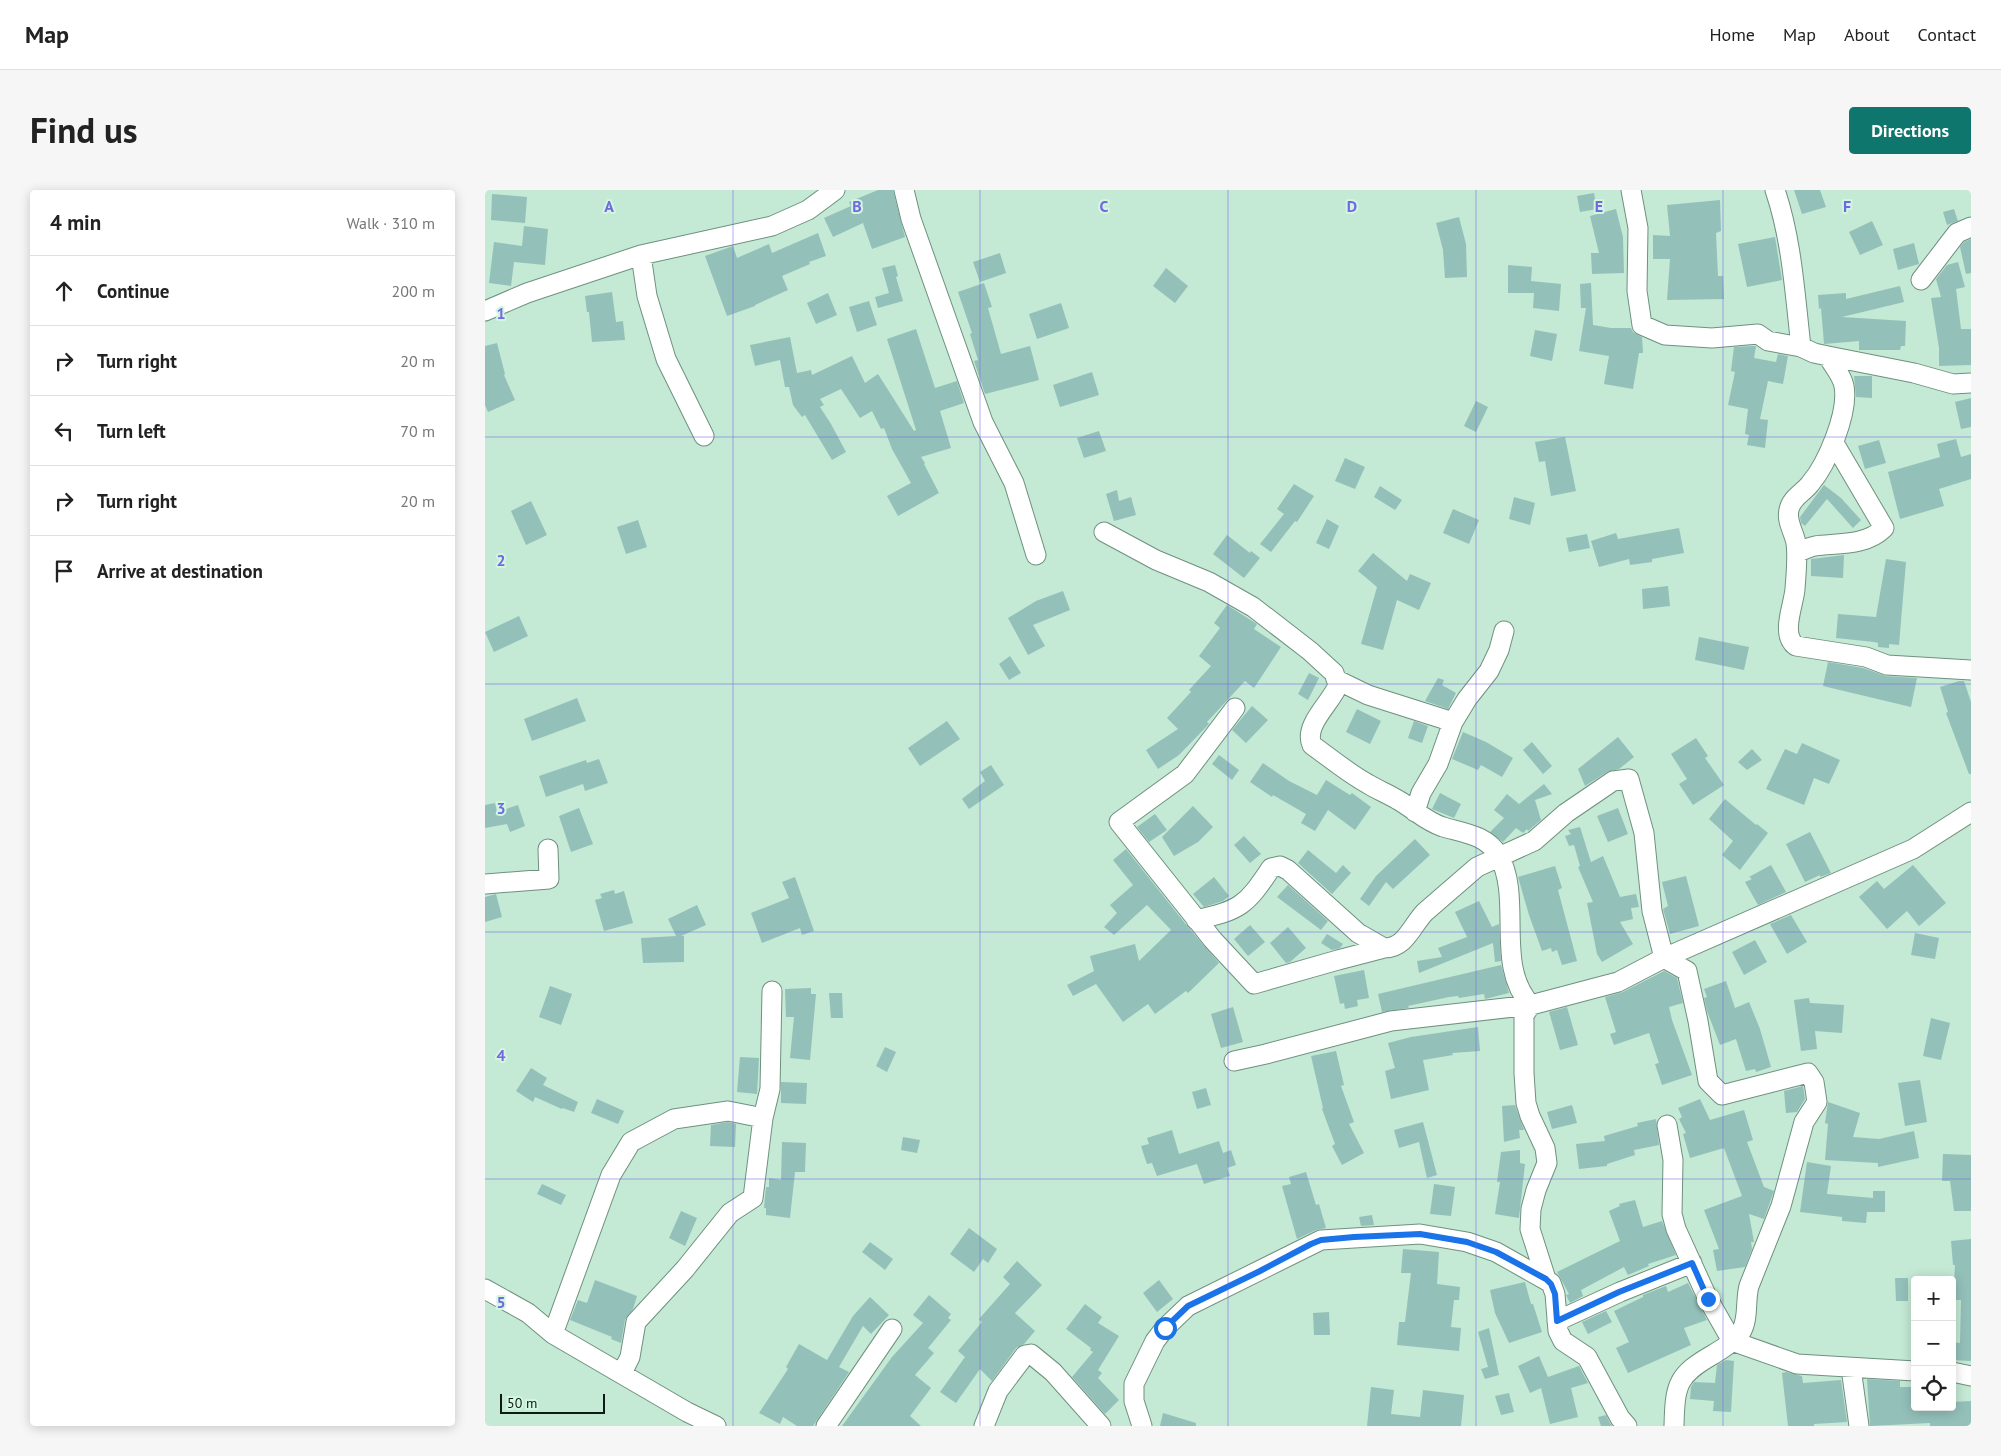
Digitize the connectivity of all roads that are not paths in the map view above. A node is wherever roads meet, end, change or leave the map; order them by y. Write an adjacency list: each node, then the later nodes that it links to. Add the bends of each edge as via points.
1 (835, 190): 6 (street, via 808,210 772,226)
2 (904, 190): 16 (street, via 911,219 983,422 1014,483)
3 (1631, 190): 9 (street, via 1637,228 1637,290 1641,325 1665,335 1712,338 1758,334 1768,341)
4 (1775, 190): 9 (street, via 1781,206 1793,278)
5 (1971, 227): 7 (street, via 1957,233)
6 (641, 255): 8 (street, via 527,293); 12 (street, via 647,296 666,359)
7 (1921, 280)
8 (485, 311)
9 (1801, 347): 10 (street)
10 (1828, 356): 11 (street, via 1953,384); 13 (street, via 1843,381 1845,399)
11 (1971, 383)
12 (704, 436)
13 (1834, 443): 15 (street, via 1823,468 1791,504 1788,518); 15 (street, via 1884,528 1876,536 1840,545 1813,546)
14 (1104, 532): 19 (street, via 1156,560 1209,582 1253,607 1310,651 1334,673)
15 (1797, 553): 18 (street, via 1788,624 1791,640 1796,646 1866,657 1887,665)
16 (1036, 555)
17 (1504, 631): 21 (street, via 1489,671)
18 (1971, 670)
19 (1337, 680): 21 (street, via 1368,695); 22 (street, via 1336,689 1316,718 1310,738 1312,745 1367,784 1400,800)
20 (1235, 708): 27 (street, via 1185,774 1119,822)
21 (1453, 722): 22 (street, via 1438,764 1421,793)
22 (1415, 812): 25 (street, via 1442,826 1476,836)
23 (1971, 812): 29 (street, via 1913,849)
24 (548, 849): 26 (street, via 549,879)
25 (1499, 856): 28 (street, via 1477,867 1425,912 1399,944); 29 (street, via 1533,840 1613,782 1629,780 1644,833 1652,912); 31 (street, via 1509,900 1512,970 1522,996)
26 (485, 884)
27 (1196, 920): 28 (street, via 1254,984); 28 (street, via 1239,907 1255,893 1271,868 1280,866 1359,933)
28 (1384, 948)
29 (1664, 958): 31 (street, via 1618,982); 41 (street, via 1687,971 1708,1081 1722,1095 1808,1073 1817,1102 1804,1122 1781,1206 1747,1293 1745,1324)
30 (772, 991): 33 (street, via 770,1089)
31 (1531, 1005): 32 (street, via 1391,1021); 36 (street, via 1524,1014 1526,1103 1545,1148 1547,1163 1531,1209 1530,1228)
32 (1234, 1061)
33 (763, 1118): 40 (street, via 728,1111 674,1120 631,1142 611,1175); 44 (street, via 753,1198 729,1214 685,1269 636,1322 630,1357)
34 (1667, 1125): 35 (street, via 1673,1160 1672,1214)
35 (1692, 1263): 38 (street); 41 (street, via 1708,1299)
36 (1546, 1279): 38 (street, via 1555,1294); 51 (street, via 1496,1252 1467,1242 1420,1234 1321,1240 1188,1306 1165,1328 1134,1384 1134,1401)
37 (485, 1289): 40 (street, via 528,1313)
38 (1557, 1321): 52 (street, via 1563,1341 1587,1357)
39 (892, 1329): 48 (street)
40 (553, 1334): 44 (street)
41 (1733, 1341): 42 (street, via 1797,1364); 53 (street, via 1689,1369 1681,1380 1676,1389)
42 (1851, 1368): 43 (street); 54 (street)
43 (1911, 1371)
44 (622, 1373): 47 (street)
45 (1956, 1373): 46 (street)
46 (1971, 1376)
47 (716, 1426)
48 (826, 1426)
49 (984, 1426): 50 (street, via 998,1391 1025,1355 1031,1354 1053,1372)
50 (1101, 1426)
51 (1142, 1426)
52 (1627, 1426)
53 (1674, 1426)
54 (1859, 1426)

